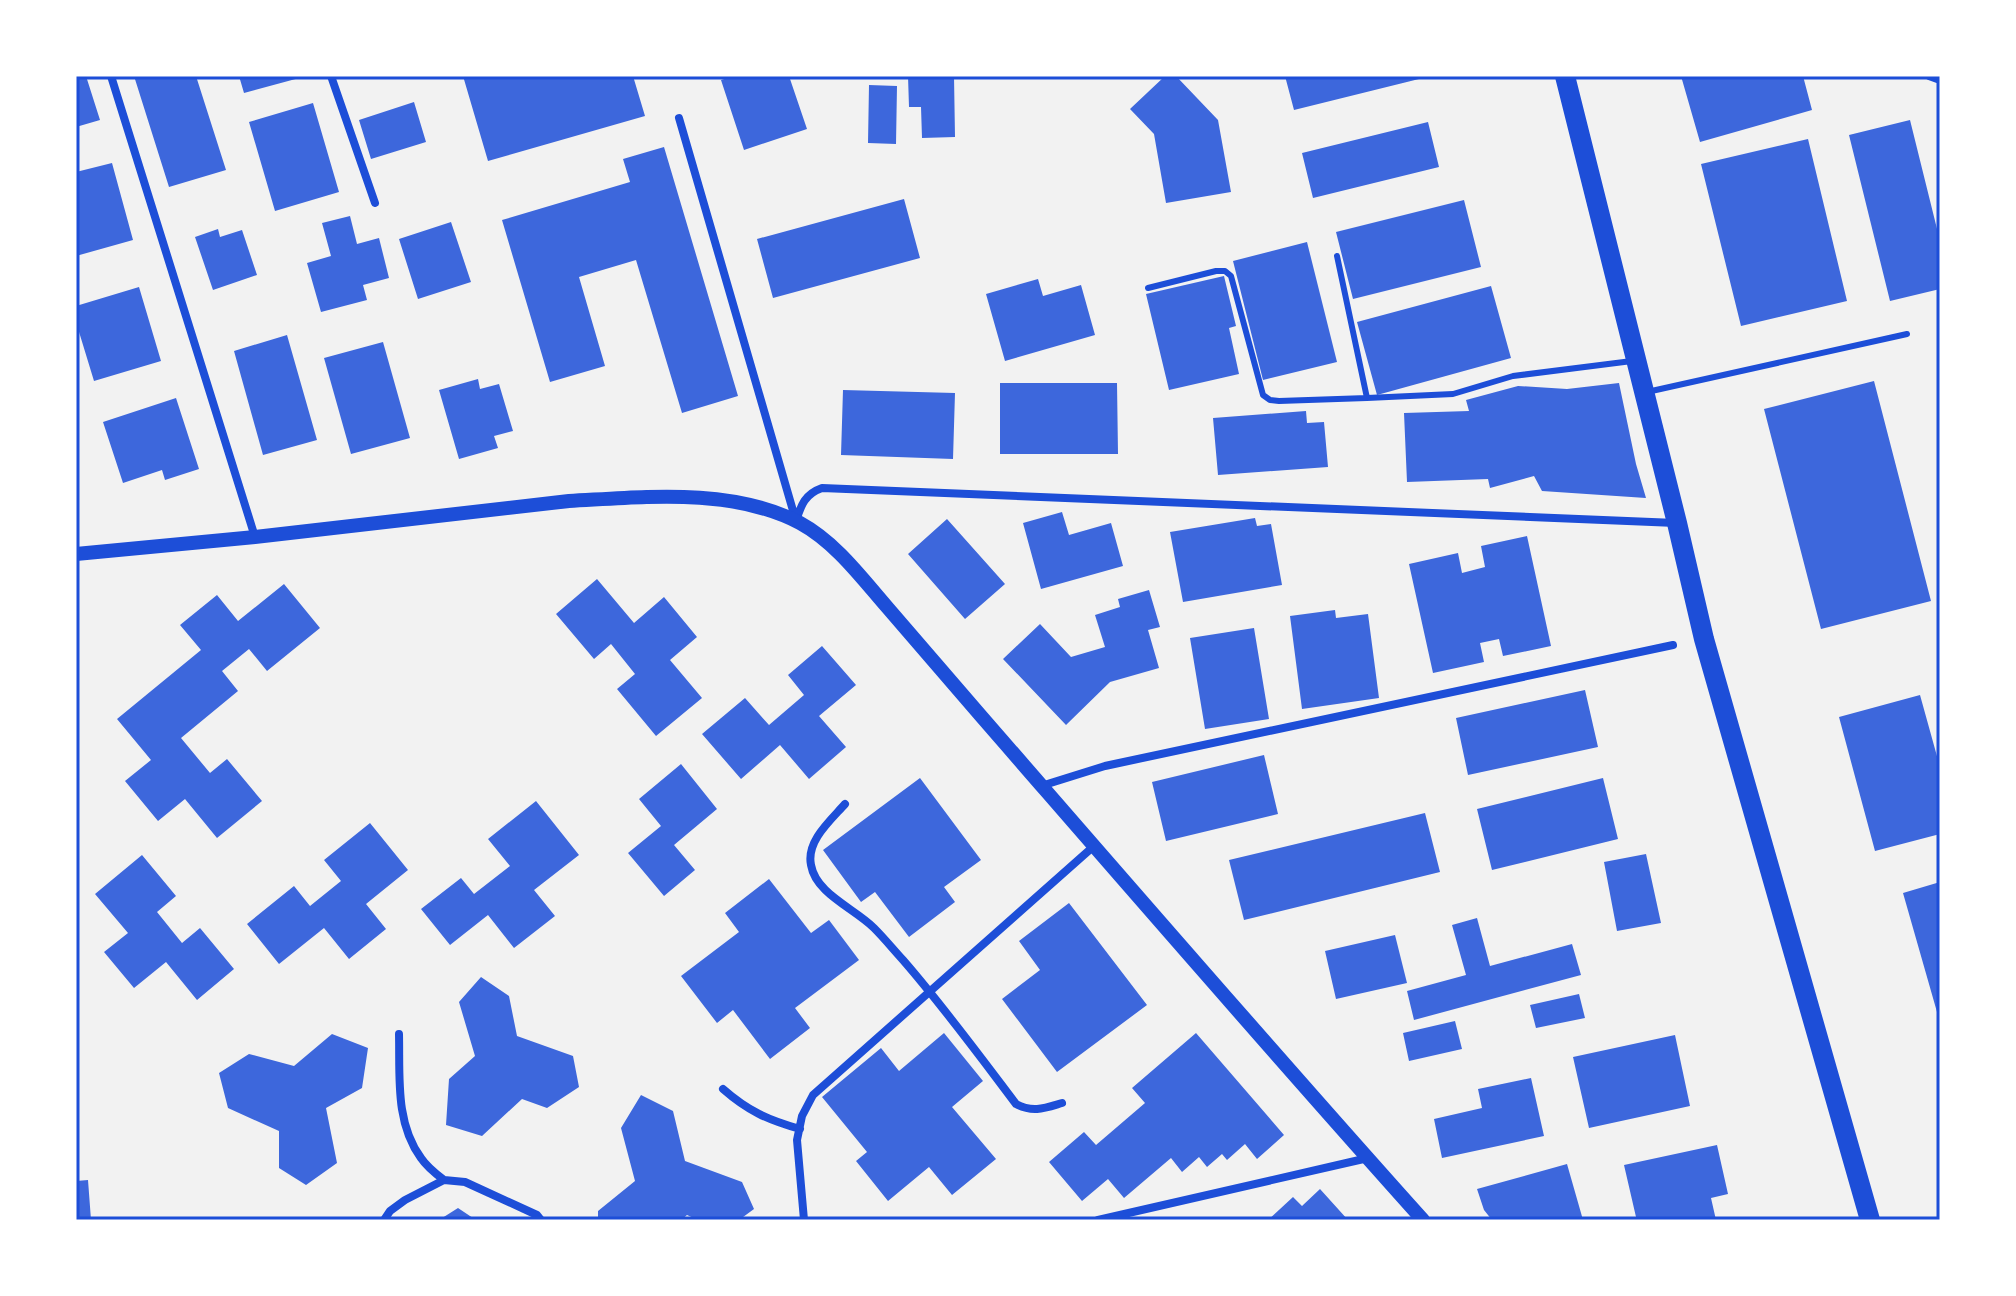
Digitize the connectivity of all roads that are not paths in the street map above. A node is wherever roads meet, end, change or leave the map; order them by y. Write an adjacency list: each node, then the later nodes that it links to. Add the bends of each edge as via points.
1 (111, 76): 16 (street)
2 (331, 76): 7 (street)
3 (1565, 76): 11 (main road)
4 (1929, 76): 5 (street)
5 (1940, 80)
6 (679, 118): 14 (street)
7 (375, 203)
8 (1337, 256): 13 (lane)
9 (1148, 288): 13 (lane, via 1225,271 1231,276 1263,395 1279,401)
10 (1907, 334): 12 (lane)
11 (1636, 361): 12 (main road); 13 (lane, via 1513,376 1453,394)
12 (1644, 392): 15 (main road)
13 (1367, 398)
14 (796, 521): 15 (street, via 802,503 822,488); 16 (street, via 727,501 609,499); 19 (street, via 822,537 857,572)
15 (1677, 523): 34 (main road, via 1704,639)
16 (255, 537): 17 (street)
17 (76, 554)
18 (1673, 645): 19 (street, via 1105,766)
19 (1041, 786): 21 (street)
20 (845, 804): 22 (street, via 813,844 810,863 817,882 875,929)
21 (1094, 846): 22 (street); 27 (street)
22 (930, 991): 25 (street, via 1016,1104 1038,1110); 26 (street, via 813,1095)
23 (399, 1034): 28 (street, via 402,1119 408,1139)
24 (723, 1089): 26 (street, via 753,1112)
25 (1062, 1103)
26 (800, 1129): 31 (street)
27 (1368, 1158): 32 (street); 33 (street)
28 (444, 1180): 29 (street, via 405,1200); 30 (street, via 465,1182)
29 (384, 1220)
30 (541, 1220)
31 (804, 1220)
32 (1098, 1220)
33 (1423, 1220)
34 (1870, 1220)

